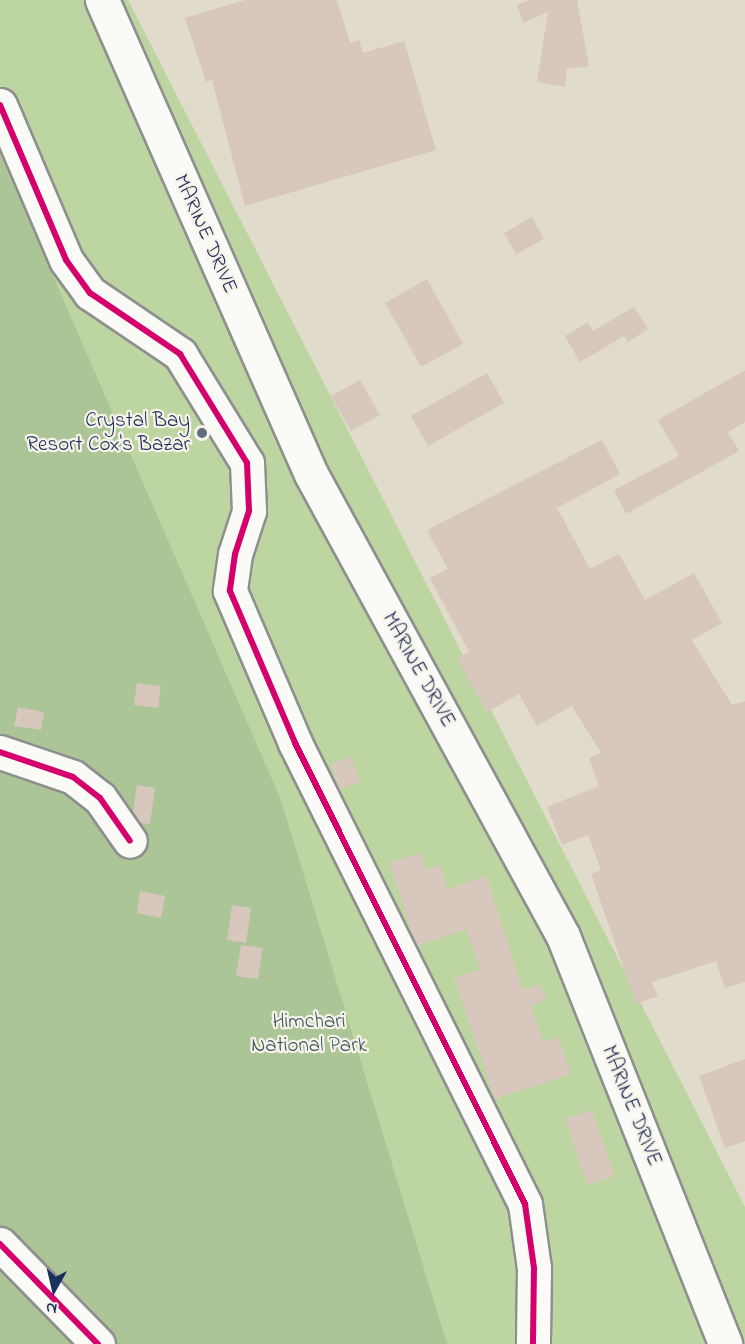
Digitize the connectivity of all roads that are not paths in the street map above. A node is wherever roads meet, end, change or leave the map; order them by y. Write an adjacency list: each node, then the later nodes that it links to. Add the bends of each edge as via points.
1 (102, 0): 8 (street, MARINE DRIVE, via 310,474 563,936)
2 (0, 105): 7 (street, via 66,260 90,293 180,354 247,463 249,511 235,554 230,591 295,743 525,1204 534,1268)
3 (0, 752): 4 (street, via 73,777 100,798)
4 (130, 841)
5 (0, 1244): 6 (street)
6 (98, 1344)
7 (533, 1344)
8 (725, 1344)

